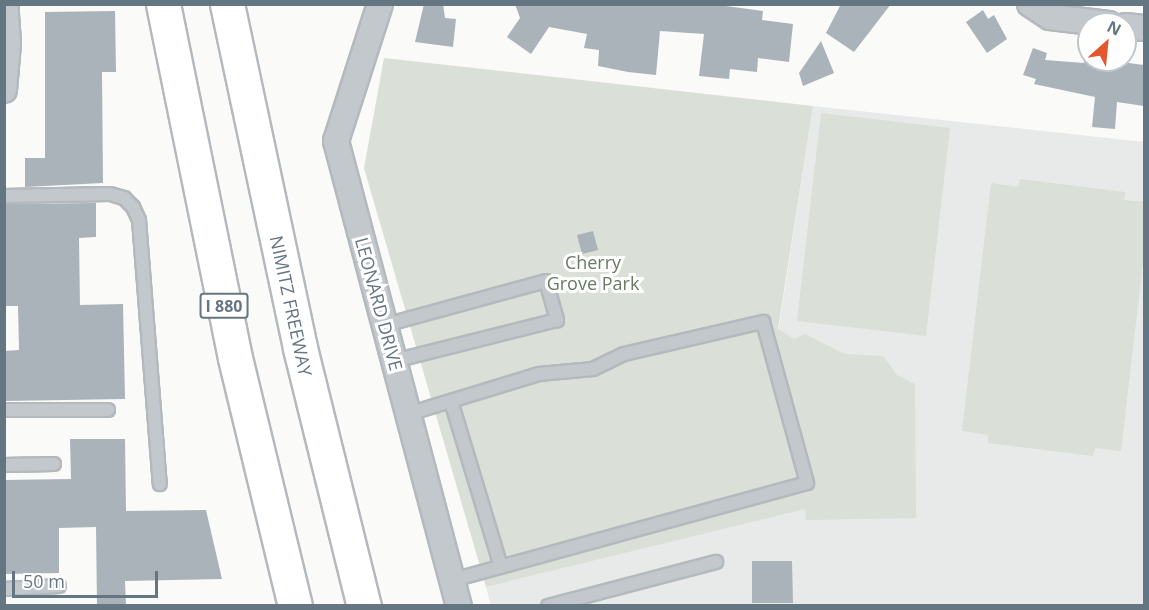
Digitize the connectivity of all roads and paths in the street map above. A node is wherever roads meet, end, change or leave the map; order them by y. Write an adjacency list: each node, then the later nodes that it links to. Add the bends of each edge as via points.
1 (5, 4): 8 (street)
2 (164, 4): 25 (highway, I 880, via 237,369)
3 (227, 4): 9 (highway, NIMITZ FREEWAY)
4 (250, 4): 9 (highway)
5 (380, 4): 11 (street, LEONARD DRIVE, via 336,141)
6 (1030, 6): 7 (street, via 1050,17)
7 (1077, 20)
8 (5, 83)
9 (266, 185): 26 (highway, NIMITZ FREEWAY, via 335,501)
10 (4, 196): 19 (lane, via 110,194 124,198 134,207 139,220)
11 (385, 325): 12 (street, LEONARD DRIVE); 12 (lane, via 546,281 557,320)
12 (394, 361): 16 (street, LEONARD DRIVE)
13 (451, 401): 16 (lane); 21 (lane); 21 (lane, via 539,374 593,369 624,354 763,322 807,483)
14 (4, 410): 15 (lane)
15 (108, 410)
16 (408, 414): 22 (street, LEONARD DRIVE)
17 (54, 464): 18 (lane)
18 (4, 465)
19 (160, 484)
20 (716, 562): 28 (lane)
21 (501, 567): 22 (lane)
22 (452, 580): 27 (street, LEONARD DRIVE)
23 (59, 586): 24 (lane)
24 (4, 589)
25 (295, 606)
26 (364, 606)
27 (459, 606)
28 (548, 606)

